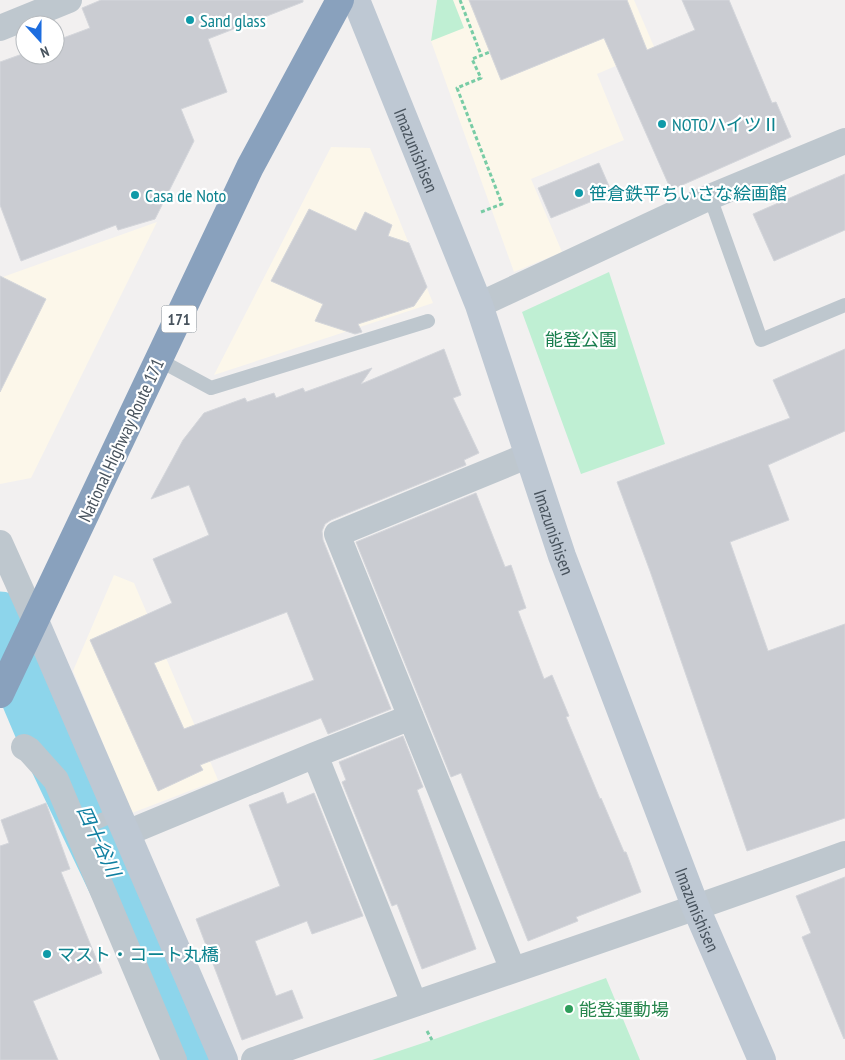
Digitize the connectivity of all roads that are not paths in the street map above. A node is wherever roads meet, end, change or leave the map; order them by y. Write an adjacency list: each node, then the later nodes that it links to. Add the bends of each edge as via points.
1 (69, 0): 4 (street)
2 (340, 0): 10 (highway, National Highway Route 171 / 171, via 250,167)
3 (356, 0): 7 (street, Imazunishisen)
4 (0, 28)
5 (845, 141): 6 (street)
6 (710, 197): 7 (street); 8 (lane, via 761,340)
7 (479, 305): 11 (street, Imazunishisen)
8 (845, 305)
9 (428, 321): 10 (lane, via 210,388)
10 (159, 360): 13 (highway, National Highway Route 171 / 171)
11 (528, 455): 15 (street, via 337,534); 21 (street, Imazunishisen, via 562,556)
12 (0, 543): 13 (street)
13 (30, 631): 14 (highway, National Highway Route 171 / 171); 18 (street)
14 (4, 685)
15 (411, 717): 17 (street); 22 (street)
16 (24, 747): 19 (street, via 56,780)
17 (315, 755): 18 (street); 23 (street)
18 (116, 822): 19 (lane); 25 (street)
19 (79, 830): 24 (street)
20 (845, 854): 21 (street)
21 (696, 908): 22 (street); 27 (street, Imazunishisen)
22 (513, 970): 23 (street)
23 (414, 1003): 26 (street)
24 (174, 1060)
25 (224, 1060)
26 (254, 1060)
27 (762, 1060)

